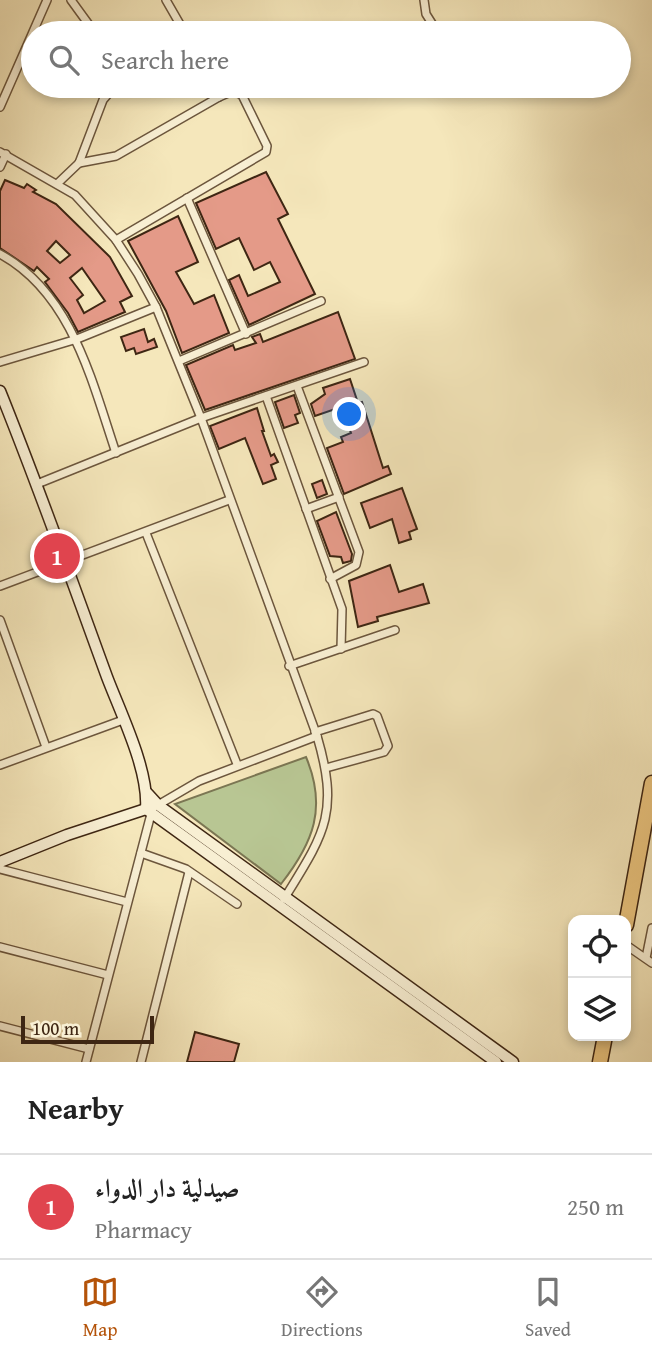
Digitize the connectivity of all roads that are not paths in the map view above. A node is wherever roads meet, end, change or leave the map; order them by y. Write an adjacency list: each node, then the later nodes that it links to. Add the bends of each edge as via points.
1 (47, 0): 5 (street)
2 (71, 0): 6 (street)
3 (166, 0): 7 (street)
4 (424, 0): 8 (street)
5 (37, 21)
6 (86, 21)
7 (177, 21)
8 (430, 21)
9 (21, 53): 10 (street)
10 (3, 90): 14 (street)
11 (105, 98): 16 (street)
12 (217, 98): 16 (street, via 116,156)
13 (243, 98): 19 (street, via 268,149)
14 (0, 107)
15 (3, 153): 17 (street); 18 (street)
16 (79, 163): 18 (street)
17 (0, 167)
18 (58, 183): 20 (street)
19 (187, 198): 20 (street); 24 (street)
20 (116, 240): 23 (street)
21 (0, 254): 25 (street, via 44,292)
22 (321, 301): 24 (street)
23 (156, 307): 25 (street); 26 (street)
24 (246, 334): 26 (street)
25 (76, 338): 27 (street); 33 (street)
26 (179, 361): 32 (street)
27 (0, 362)
28 (364, 362): 29 (street)
29 (297, 386): 31 (street); 35 (street)
30 (0, 390): 34 (main road)
31 (266, 396): 32 (street); 37 (street)
32 (201, 418): 33 (street); 36 (street)
33 (116, 453): 34 (street)
34 (37, 484): 39 (main road)
35 (339, 497): 37 (street); 40 (street, via 359,559)
36 (229, 500): 38 (street); 45 (street)
37 (306, 509): 40 (street)
38 (146, 533): 39 (street); 49 (street)
39 (67, 563): 41 (street); 46 (main road)
40 (330, 579): 44 (street, via 342,609)
41 (0, 586)
42 (0, 620): 48 (street)
43 (395, 630): 44 (street)
44 (341, 649): 45 (street)
45 (289, 666): 47 (street)
46 (123, 720): 48 (street); 53 (main road)
47 (316, 734): 49 (street); 51 (street); 51 (street, via 373,714 388,746 384,752)
48 (46, 747): 50 (street)
49 (237, 764): 53 (street, via 199,780)
50 (0, 765)
51 (326, 768): 59 (street, via 330,788 325,828)
52 (652, 783): 55 (highway)
53 (152, 809): 54 (street); 56 (main road); 59 (main road)
54 (141, 853): 58 (street); 60 (street)
55 (645, 857): 62 (highway)
56 (0, 862)
57 (0, 869): 60 (street)
58 (189, 872): 61 (street); 72 (street)
59 (283, 901): 73 (main road); 74 (main road)
60 (127, 902): 67 (street)
61 (237, 904)
62 (629, 915)
63 (652, 928): 66 (street)
64 (0, 947): 67 (street)
65 (631, 948): 66 (street)
66 (649, 960)
67 (108, 975): 70 (street)
68 (0, 1026): 70 (street)
69 (604, 1041): 75 (highway)
70 (89, 1049): 71 (street)
71 (86, 1062)
72 (141, 1062)
73 (496, 1062)
74 (513, 1062)
75 (600, 1062)

